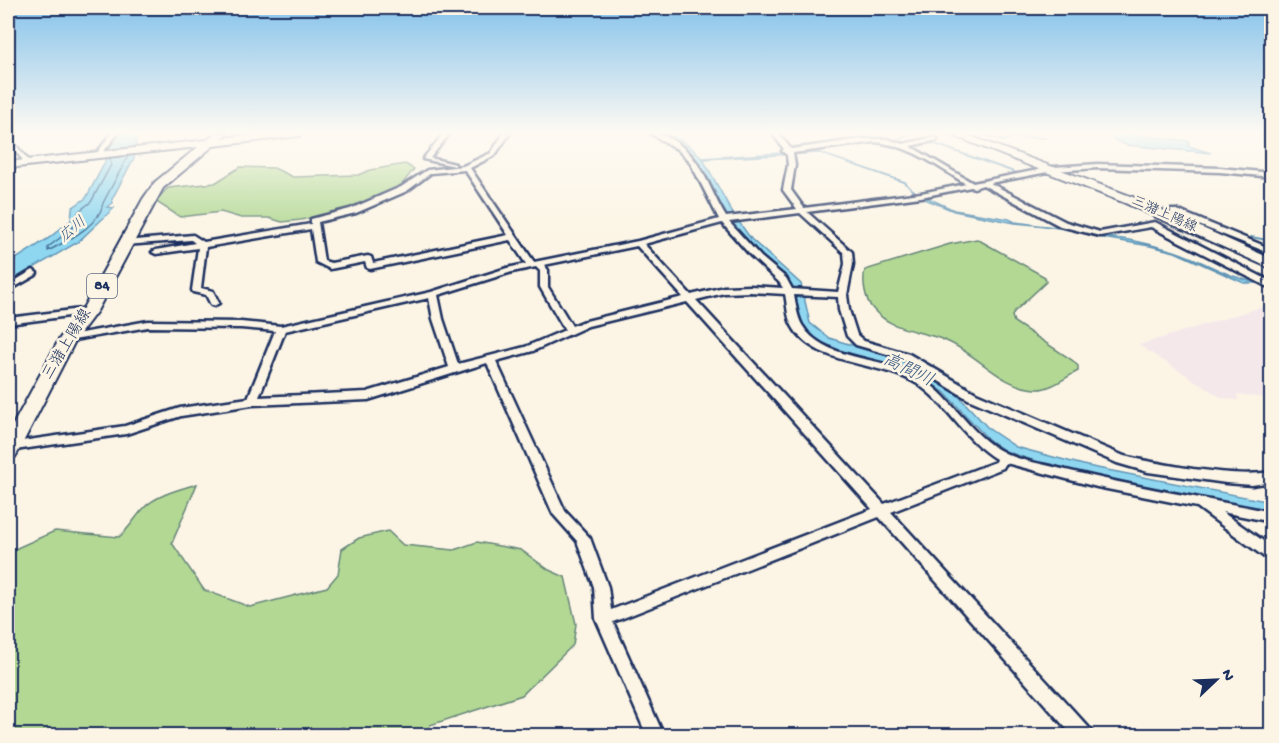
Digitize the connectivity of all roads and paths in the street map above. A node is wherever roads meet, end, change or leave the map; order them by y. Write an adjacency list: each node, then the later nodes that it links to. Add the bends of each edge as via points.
1 (464, 167): 18 (street)
2 (180, 168): 19 (main road, 三潴上陽線 / 84, via 159,185)
3 (459, 168): 17 (street, via 423,173 404,189 353,211 314,221)
4 (695, 168): 16 (street)
5 (793, 168): 14 (street, via 787,190)
6 (941, 168): 13 (street)
7 (1049, 168): 10 (main road, 三潴上陽線)
8 (1078, 168): 10 (street)
9 (1155, 168): 11 (street)
10 (1053, 169): 12 (street); 25 (main road, 三潴上陽線, via 1170,217)
11 (1272, 175)
12 (986, 184): 13 (street); 27 (street, via 1063,224 1100,234 1152,224)
13 (974, 186): 14 (street)
14 (802, 210): 16 (street); 31 (street, via 848,252)
15 (1174, 212): 23 (street)
16 (724, 220): 20 (street); 29 (street)
17 (315, 226): 18 (street, via 320,262 330,266 368,259 370,266); 21 (street)
18 (511, 237): 24 (street)
19 (125, 243): 21 (street, via 193,237); 34 (main road, 三潴上陽線 / 84)
20 (639, 243): 24 (street); 32 (street)
21 (201, 245): 22 (street); 33 (street, via 196,290 210,293)
22 (156, 252)
23 (1272, 252)
24 (536, 265): 30 (street); 37 (street, via 544,270 544,287)
25 (1272, 265)
26 (33, 273): 28 (street)
27 (1272, 286)
28 (8, 288)
29 (790, 291): 31 (street); 32 (street, via 735,289); 43 (street, via 795,325 805,336 832,352 891,368 918,380 991,452)
30 (433, 294): 36 (street); 40 (street)
31 (842, 295): 44 (street, via 852,336 860,343 923,364 972,396 1121,460 1243,480)
32 (689, 298): 37 (street); 46 (street)
33 (214, 303)
34 (89, 311): 35 (street); 38 (main road, 三潴上陽線 / 84)
35 (8, 321)
36 (281, 329): 38 (street, via 148,324); 41 (street)
37 (569, 329): 39 (street, via 530,349)
38 (69, 338): 42 (main road, 三潴上陽線 / 84)
39 (490, 359): 40 (street); 49 (street, via 561,514 583,538 601,587)
40 (455, 370): 41 (street, via 368,396)
41 (252, 401): 42 (street, via 180,412 126,430)
42 (9, 449)
43 (1003, 458): 45 (street); 46 (street, via 999,465)
44 (1272, 477)
45 (1200, 503): 47 (street); 48 (street)
46 (882, 510): 49 (street); 51 (street)
47 (1272, 516)
48 (1272, 555)
49 (604, 619): 50 (street)
50 (656, 735)
51 (1085, 735)

